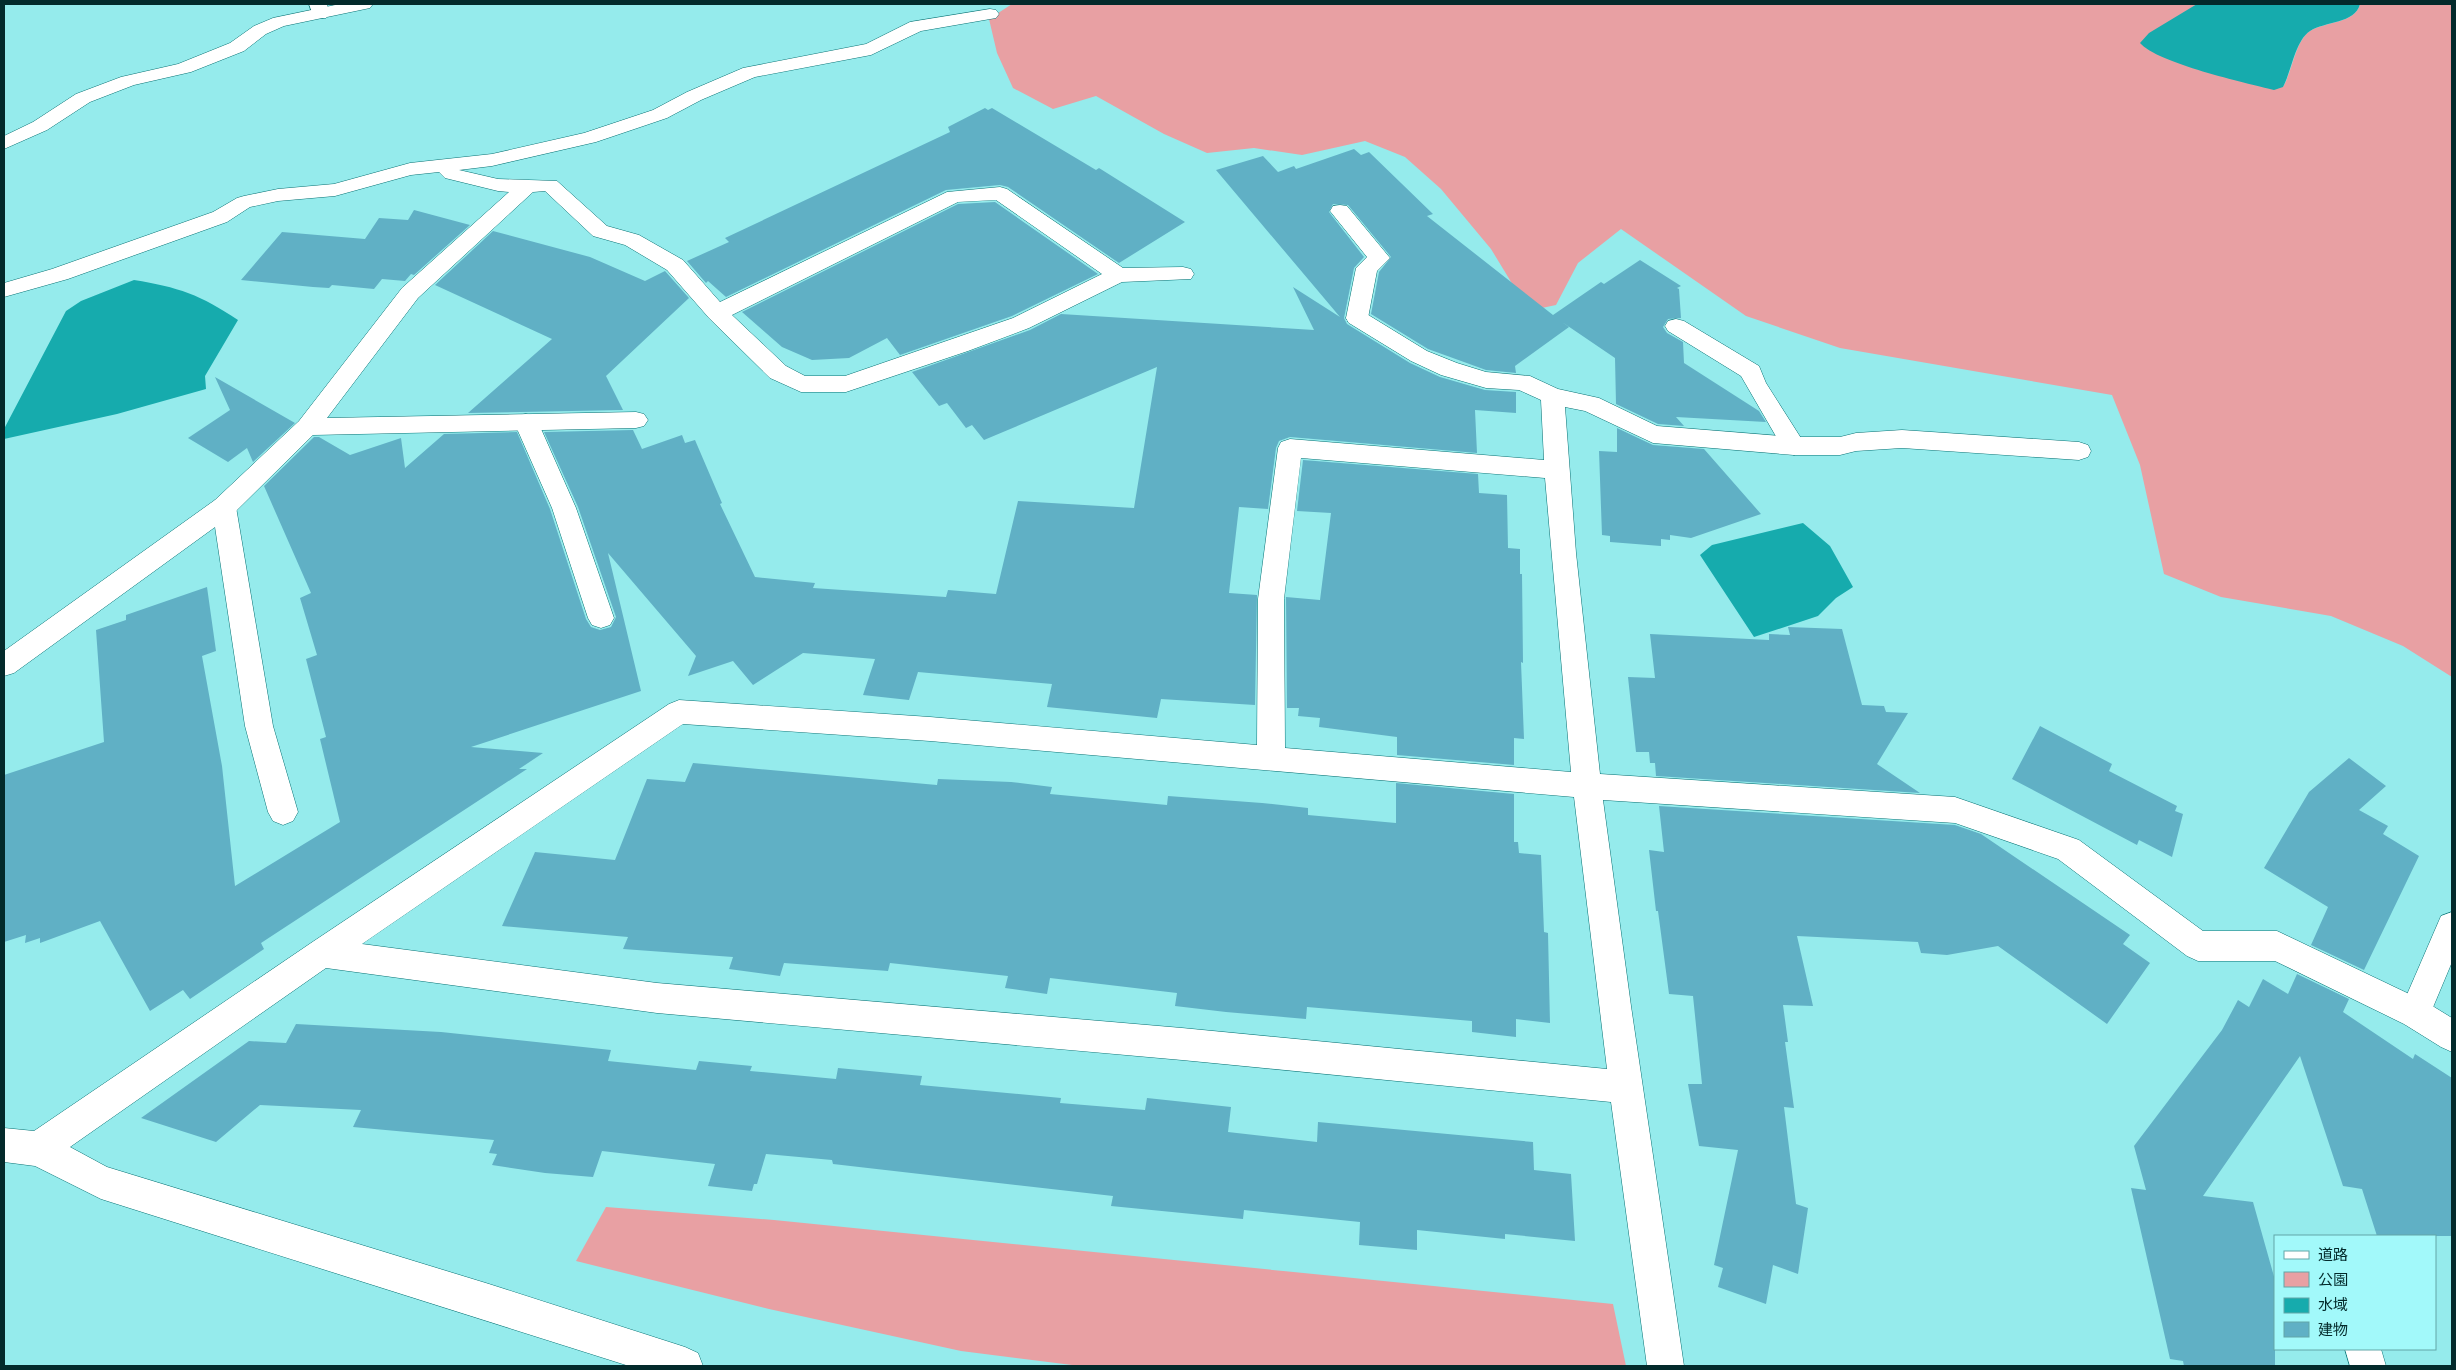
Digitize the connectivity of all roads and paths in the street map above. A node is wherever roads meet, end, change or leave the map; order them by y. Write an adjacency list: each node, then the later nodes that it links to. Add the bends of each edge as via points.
1 (364, 4): 2 (street)
2 (319, 9): 4 (street, via 260,30 237,47 184,68 128,81 83,98 40,126)
3 (990, 14): 5 (street, via 916,26 871,50 750,72 660,114 589,138 492,160)
4 (4, 143)
5 (444, 166): 6 (street, via 452,174 498,185); 10 (street, via 410,169 335,190 244,202 220,216 60,274)
6 (527, 186): 11 (street, via 550,185 600,231 632,240 675,265); 16 (street, via 410,293)
7 (1340, 211): 13 (street, via 1380,258 1367,268 1357,318 1419,356 1449,370 1486,380 1522,382)
8 (1182, 274): 9 (street)
9 (1118, 275): 11 (street, via 1021,323 846,384 801,384 778,372); 11 (street, via 1000,193 954,196)
10 (4, 290)
11 (717, 313)
12 (1676, 326): 17 (street, via 1751,372 1755,384)
13 (1553, 396): 17 (street, via 1591,404 1653,434); 19 (street)
14 (636, 420): 15 (street)
15 (526, 422): 16 (street); 21 (street, via 564,508)
16 (308, 427): 20 (street)
17 (1794, 446): 18 (street, via 1840,446 1902,439)
18 (2079, 451)
19 (1556, 470): 23 (street, via 1290,448 1271,599); 24 (street)
20 (224, 508): 22 (street); 25 (street, via 259,726)
21 (601, 618)
22 (4, 665)
23 (1271, 758): 24 (street); 27 (street, via 679,712)
24 (1585, 786): 28 (street, via 1955,810 2068,849 2198,946 2278,946); 30 (street)
25 (282, 812)
26 (2452, 926): 28 (street)
27 (322, 953): 30 (street, via 657,998); 32 (street)
28 (2415, 1014): 29 (street)
29 (2452, 1036)
30 (1626, 1087): 35 (street)
31 (4, 1146): 32 (street)
32 (38, 1149): 34 (street, via 102,1182)
33 (2363, 1350): 36 (street)
34 (685, 1366)
35 (1666, 1366)
36 (2368, 1366)

